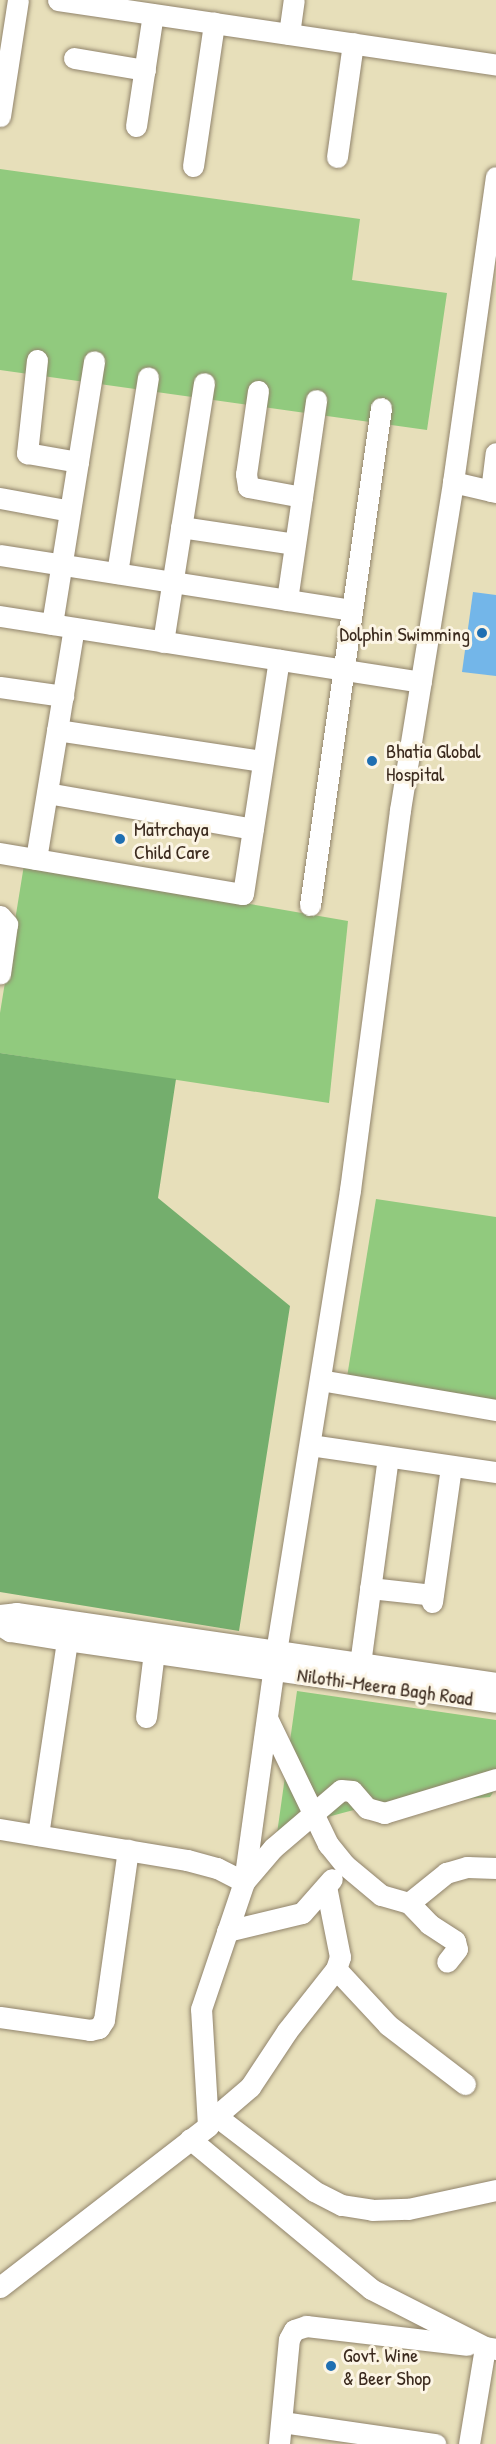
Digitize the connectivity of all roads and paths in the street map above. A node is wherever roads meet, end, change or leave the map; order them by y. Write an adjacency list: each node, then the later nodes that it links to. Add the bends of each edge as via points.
1 (18, 0): 12 (street)
2 (58, 0): 4 (street)
3 (294, 0): 7 (street)
4 (80, 2): 5 (street)
5 (153, 14): 6 (street); 11 (street)
6 (214, 23): 7 (street); 15 (street)
7 (289, 34): 8 (street)
8 (353, 43): 10 (street); 14 (street)
9 (74, 58): 11 (street)
10 (496, 65)
11 (145, 70): 13 (street)
12 (0, 116)
13 (136, 126)
14 (337, 157)
15 (193, 166)
16 (496, 177): 26 (street)
17 (37, 360): 25 (street, via 27,453)
18 (94, 361): 25 (street)
19 (148, 377): 35 (street)
20 (204, 383): 31 (street)
21 (258, 392): 28 (street, via 246,474 248,487)
22 (316, 400): 28 (street)
23 (381, 408): 38 (street)
24 (496, 453): 27 (street)
25 (78, 462): 30 (street)
26 (453, 482): 27 (street); 45 (street)
27 (493, 491)
28 (302, 497): 32 (street)
29 (0, 498): 30 (street)
30 (70, 511): 34 (street)
31 (181, 527): 32 (street); 36 (street)
32 (295, 544): 37 (street)
33 (0, 555): 34 (street)
34 (62, 564): 35 (street); 40 (street)
35 (117, 573): 36 (street)
36 (172, 582): 37 (street); 42 (street)
37 (287, 600): 38 (street)
38 (352, 610): 44 (street)
39 (0, 616): 40 (street)
40 (52, 624): 41 (street)
41 (74, 628): 42 (street); 47 (street)
42 (163, 642): 43 (street)
43 (279, 660): 44 (street); 49 (street)
44 (344, 670): 45 (street); 54 (street)
45 (420, 682): 57 (street)
46 (0, 687): 47 (street)
47 (63, 696): 48 (street)
48 (57, 730): 49 (street); 50 (street)
49 (263, 761): 51 (street)
50 (47, 792): 51 (street); 53 (street)
51 (253, 829): 53 (street, via 243,894)
52 (0, 853): 53 (street)
53 (36, 859)
54 (310, 905)
55 (0, 916): 56 (street, via 7,924)
56 (0, 974)
57 (320, 1380): 58 (street); 59 (street)
58 (496, 1410)
59 (310, 1446): 60 (street); 68 (street)
60 (388, 1457): 61 (street); 63 (street)
61 (451, 1466): 62 (street); 63 (street, via 433,1598)
62 (496, 1472)
63 (370, 1588): 69 (street)
64 (0, 1615): 68 (street, via 16,1613)
65 (0, 1625): 66 (street, via 10,1631)
66 (68, 1640): 67 (street); 77 (street)
67 (154, 1652): 68 (street); 72 (street)
68 (275, 1661): 69 (street, Nilothi-Meera Bagh Road); 71 (street, Nilothi-Meera Bagh Road); 73 (street)
69 (360, 1664): 70 (street, Nilothi-Meera Bagh Road)
70 (496, 1683)
71 (496, 1702)
72 (146, 1717)
73 (268, 1720): 75 (street); 81 (street)
74 (496, 1780): 75 (street, via 384,1813 367,1808 346,1789)
75 (314, 1813): 79 (street, via 328,1844); 81 (street, via 273,1848)
76 (0, 1829): 77 (street)
77 (38, 1835): 78 (street)
78 (128, 1850): 81 (street, via 217,1868); 87 (street, via 104,2020 99,2028)
79 (345, 1865): 82 (street); 83 (street, via 381,1895)
80 (496, 1868): 83 (street, via 467,1867 446,1873)
81 (244, 1882): 84 (street)
82 (326, 1886): 84 (street, via 302,1913); 86 (street, via 340,1957)
83 (409, 1903): 85 (street, via 429,1924 455,1941 457,1949)
84 (227, 1931): 89 (street, via 201,2009)
85 (447, 1962)
86 (336, 1969): 88 (street, via 388,2025); 89 (street, via 287,2031 250,2087)
87 (0, 2017)
88 (465, 2084)
89 (212, 2121): 90 (street); 91 (street, via 314,2191 342,2205 372,2210 408,2209)
90 (190, 2139): 92 (street); 93 (street, via 371,2289)
91 (496, 2190)
92 (0, 2287)
93 (492, 2346): 94 (street, via 306,2326 294,2330); 97 (street)
94 (282, 2422): 95 (street); 96 (street)
95 (279, 2444)
96 (435, 2444)
97 (469, 2444)

